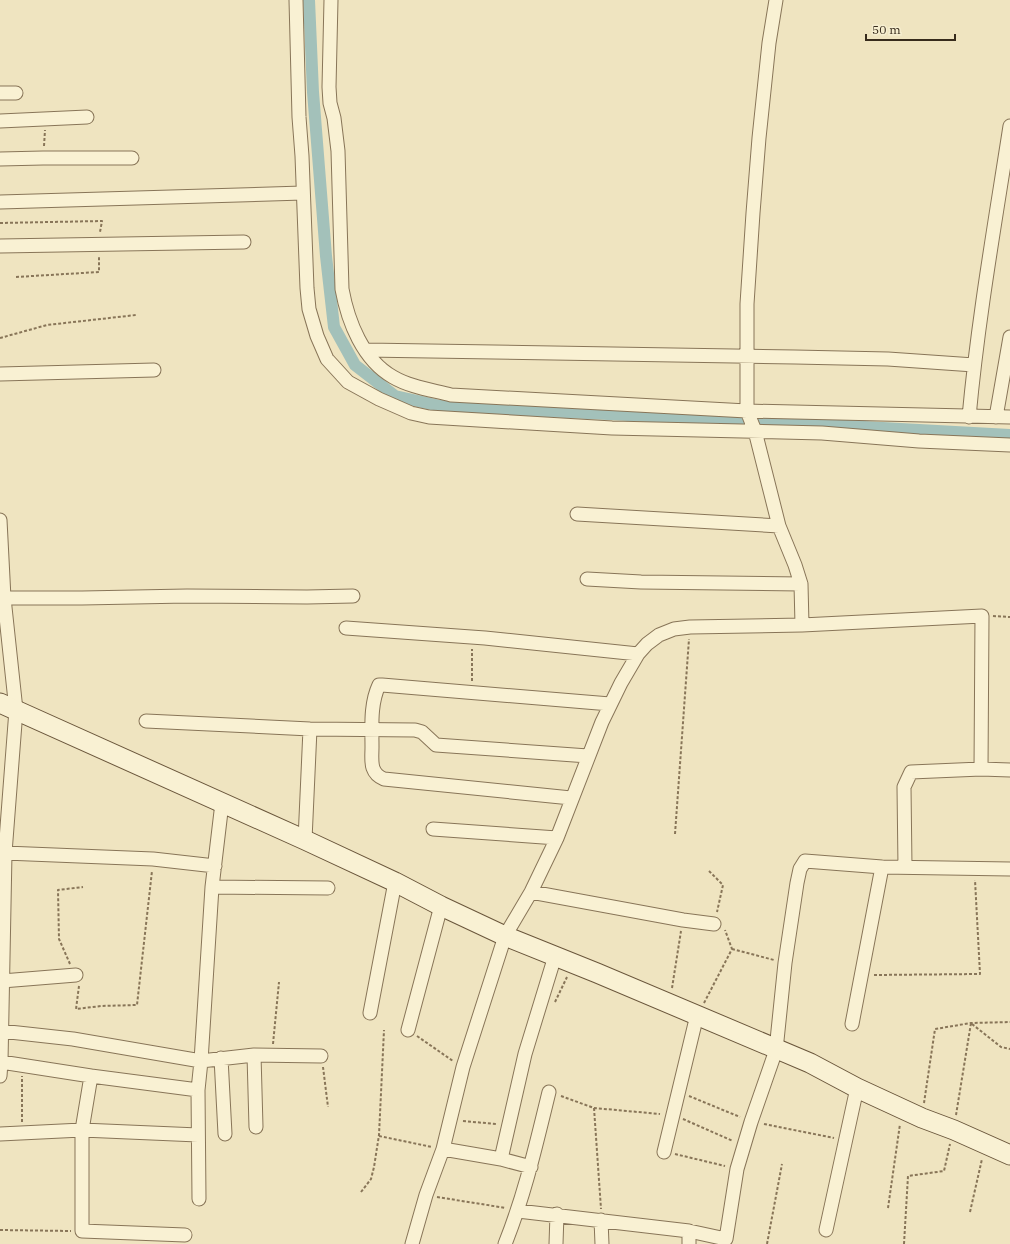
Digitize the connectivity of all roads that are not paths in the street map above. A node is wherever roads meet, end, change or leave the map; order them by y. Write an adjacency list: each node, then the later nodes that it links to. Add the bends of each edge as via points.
1 (296, 0): 11 (street)
2 (331, 0): 16 (street, via 329,87 338,151 342,290 351,323)
3 (776, 0): 17 (street, via 759,138 748,289)
4 (0, 93): 5 (street)
5 (16, 93)
6 (87, 117): 7 (street)
7 (0, 120)
8 (1010, 126): 18 (street)
9 (132, 158): 10 (street)
10 (0, 159)
11 (303, 193): 12 (street); 25 (street, via 309,309 317,336 327,359 348,382 379,399 411,413 429,417 612,428)
12 (0, 202)
13 (244, 242): 14 (street)
14 (0, 246)
15 (1010, 337): 23 (street)
16 (366, 350): 17 (street); 21 (street, via 382,370 394,378 451,395)
17 (746, 357): 18 (street, via 888,359); 21 (street)
18 (974, 365): 22 (street)
19 (154, 370): 20 (street)
20 (0, 374)
21 (747, 411): 22 (street); 25 (street)
22 (969, 417): 23 (street)
23 (996, 417): 24 (street)
24 (1010, 417)
25 (755, 431): 26 (street); 29 (street)
26 (1010, 445)
27 (577, 514): 29 (street)
28 (0, 520): 30 (street)
29 (779, 526): 32 (street)
30 (1, 556): 34 (street)
31 (587, 579): 32 (street)
32 (801, 584): 35 (street)
33 (353, 596): 34 (street)
34 (2, 598): 39 (street)
35 (802, 624): 37 (street, via 674,629 659,635); 44 (street, via 982,616)
36 (346, 628): 37 (street)
37 (638, 654): 38 (street)
38 (610, 704): 42 (street, via 379,685 373,708); 43 (street)
39 (8, 706): 47 (street); 51 (street)
40 (146, 721): 41 (street)
41 (310, 729): 42 (street); 50 (street)
42 (372, 730): 43 (street, via 419,731 432,743 443,746); 46 (street, via 372,764 376,774 384,779)
43 (588, 756): 46 (street)
44 (981, 769): 45 (street); 54 (street, via 911,772 904,787)
45 (1010, 770)
46 (572, 798): 49 (street)
47 (222, 802): 50 (street); 52 (street)
48 (433, 829): 49 (street)
49 (557, 838): 59 (street)
50 (305, 840): 56 (street)
51 (5, 853): 52 (street, via 153,859); 65 (street)
52 (215, 866): 57 (street)
53 (882, 867): 54 (street); 68 (street); 71 (street, via 805,861 800,869 785,964)
54 (905, 867): 55 (street)
55 (1010, 869)
56 (395, 882): 60 (street); 66 (street)
57 (212, 887): 58 (street); 75 (street)
58 (328, 888)
59 (531, 892): 61 (street); 62 (street)
60 (442, 906): 62 (street); 69 (street)
61 (714, 924)
62 (505, 936): 63 (street); 87 (street, via 462,1067)
63 (554, 956): 67 (street); 90 (street, via 524,1054)
64 (76, 975): 65 (street)
65 (2, 981): 70 (street)
66 (370, 1013)
67 (697, 1015): 71 (street); 88 (street)
68 (852, 1024)
69 (408, 1030)
70 (1, 1031): 75 (street, via 73,1039); 76 (street)
71 (776, 1050): 79 (street); 97 (street, via 737,1169 726,1239)
72 (254, 1055): 73 (street); 74 (street); 82 (street)
73 (321, 1056)
74 (222, 1058): 75 (street); 85 (street)
75 (201, 1061): 80 (street)
76 (1, 1062): 77 (street); 78 (street)
77 (0, 1076)
78 (91, 1076): 80 (street); 83 (street)
79 (857, 1088): 89 (street); 96 (street)
80 (198, 1090): 86 (street)
81 (549, 1092): 91 (street)
82 (256, 1127)
83 (82, 1130): 84 (street); 86 (street); 98 (street, via 82,1232)
84 (0, 1134)
85 (225, 1134)
86 (198, 1135): 92 (street)
87 (443, 1149): 90 (street); 99 (street)
88 (664, 1152)
89 (1010, 1155)
90 (501, 1159): 91 (street)
91 (531, 1167): 93 (street)
92 (198, 1199)
93 (518, 1211): 94 (street); 100 (street)
94 (557, 1214): 95 (street); 101 (street)
95 (602, 1220): 97 (street); 102 (street)
96 (826, 1230)
97 (689, 1231): 103 (street)
98 (185, 1235)
99 (412, 1244)
100 (505, 1244)
101 (556, 1244)
102 (602, 1244)
103 (689, 1244)

